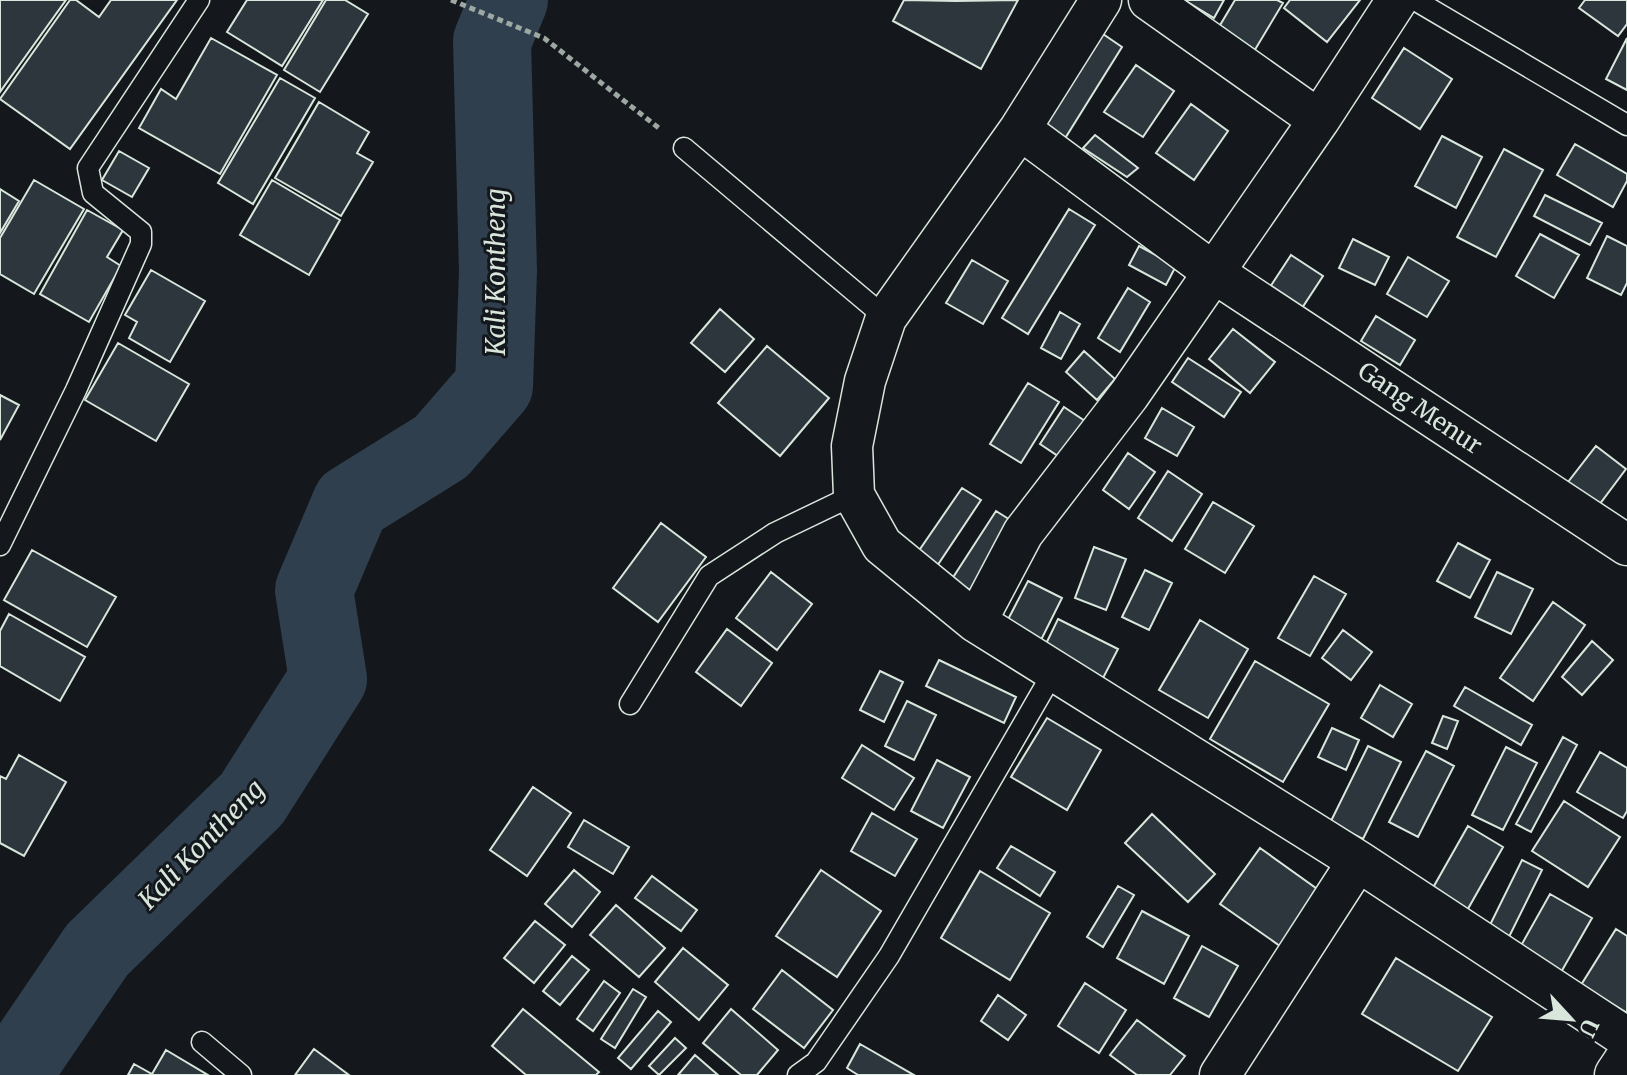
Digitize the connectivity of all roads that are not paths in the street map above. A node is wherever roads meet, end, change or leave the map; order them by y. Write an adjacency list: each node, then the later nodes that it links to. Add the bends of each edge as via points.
1 (199, 0): 13 (lane, via 88,168 93,193 141,232 141,244)
2 (1101, 0): 8 (street)
3 (1149, 0): 6 (street)
4 (1397, 0): 6 (street)
5 (1415, 0): 7 (lane)
6 (1319, 120): 10 (street)
7 (1627, 125)
8 (1020, 129): 10 (street, Gang Menur); 11 (street)
9 (684, 148): 11 (lane)
10 (1213, 272): 14 (street, Gang Menur); 15 (street, via 1129,395 1023,533)
11 (886, 318): 12 (street, via 865,381 852,446)
12 (854, 495): 15 (street, via 882,545); 17 (lane, via 775,533 709,576)
13 (0, 545)
14 (1627, 545)
15 (976, 622): 16 (street)
16 (1054, 671): 18 (street); 23 (lane, via 889,956 816,1062)
17 (630, 704)
18 (1358, 861): 19 (street); 24 (street)
19 (1627, 1038)
20 (202, 1042): 22 (lane)
21 (1627, 1060): 25 (main road)
22 (241, 1075)
23 (798, 1075)
24 (1220, 1075)
25 (1617, 1075)

